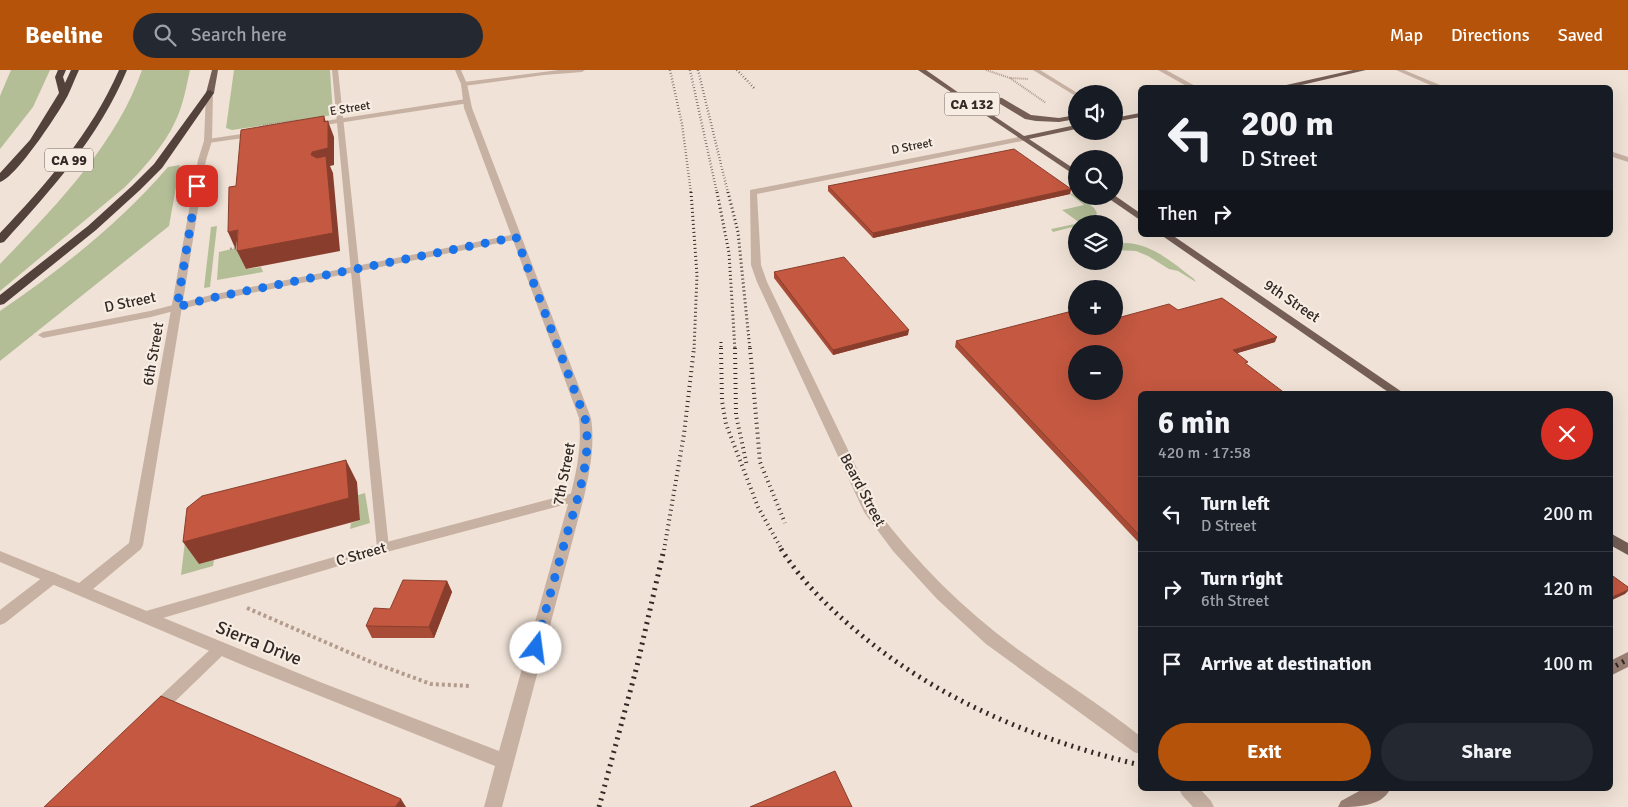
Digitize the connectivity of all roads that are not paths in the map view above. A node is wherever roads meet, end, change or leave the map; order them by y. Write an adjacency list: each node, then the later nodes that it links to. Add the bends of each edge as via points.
1 (62, 70): 21 (highway, via 59,77)
2 (75, 70): 21 (highway, CA 99)
3 (123, 70): 43 (highway, CA 99, via 101,117 86,140)
4 (215, 70): 19 (main road, 6th Street)
5 (335, 70): 26 (lane)
6 (458, 70): 14 (street, 7th Street)
7 (582, 70): 13 (lane)
8 (921, 70): 20 (main road, CA 132)
9 (1036, 70): 18 (lane)
10 (1161, 70): 15 (street)
11 (1363, 70): 16 (main road)
12 (1400, 70): 17 (lane)
13 (544, 71): 14 (lane)
14 (464, 84): 22 (street, 7th Street)
15 (1190, 85)
16 (1290, 85)
17 (1437, 85)
18 (1068, 89)
19 (210, 93): 31 (street, 6th Street); 45 (highway, via 170,150 136,188 92,228)
20 (957, 94): 25 (main road, via 999,100 1036,119); 30 (main road, CA 132)
21 (64, 95): 37 (highway, CA 99, via 24,152)
22 (466, 101): 26 (street, E Street); 41 (street, 7th Street)
23 (1138, 115): 24 (main road)
24 (1123, 117)
25 (1068, 118)
26 (340, 121): 27 (street, E Street); 34 (lane)
27 (303, 123)
28 (1068, 129): 30 (main road, D Street)
29 (260, 133): 31 (street)
30 (1024, 138): 36 (main road); 38 (street, D Street)
31 (208, 141): 46 (street, 6th Street)
32 (1613, 154): 33 (lane)
33 (1628, 160)
34 (344, 166): 35 (lane); 44 (lane)
35 (335, 168)
36 (1068, 168)
37 (0, 179)
38 (753, 192): 62 (street, Beard Street, via 756,265 762,282 871,512 920,573 992,639 1117,726)
39 (1123, 205): 40 (main road)
40 (1138, 216)
41 (516, 237): 44 (street, D Street); 49 (street, 7th Street, via 585,418 588,435 586,455)
42 (1169, 237): 48 (main road, 9th Street)
43 (0, 240)
44 (355, 270): 46 (street, D Street); 51 (lane)
45 (0, 300)
46 (177, 307): 47 (street, D Street); 55 (street, 6th Street, via 136,545)
47 (43, 335)
48 (1395, 391)
49 (577, 497): 51 (street, C Street); 63 (street, 7th Street)
50 (1613, 540): 52 (main road)
51 (383, 548): 56 (street, C Street)
52 (1628, 550)
53 (0, 556): 54 (street, Sierra Drive)
54 (52, 578): 55 (street, Sierra Drive); 57 (street)
55 (81, 590): 56 (street, Sierra Drive)
56 (146, 618): 58 (street, Sierra Drive)
57 (0, 619)
58 (220, 649): 61 (lane); 63 (street, Sierra Drive)
59 (1628, 660): 60 (main road)
60 (1613, 668)
61 (145, 721)
62 (1138, 744)
63 (504, 761): 66 (street, 7th Street)
64 (1190, 791): 67 (street)
65 (1377, 791): 68 (main road)
66 (493, 807)
67 (1205, 807)
68 (1347, 807)

